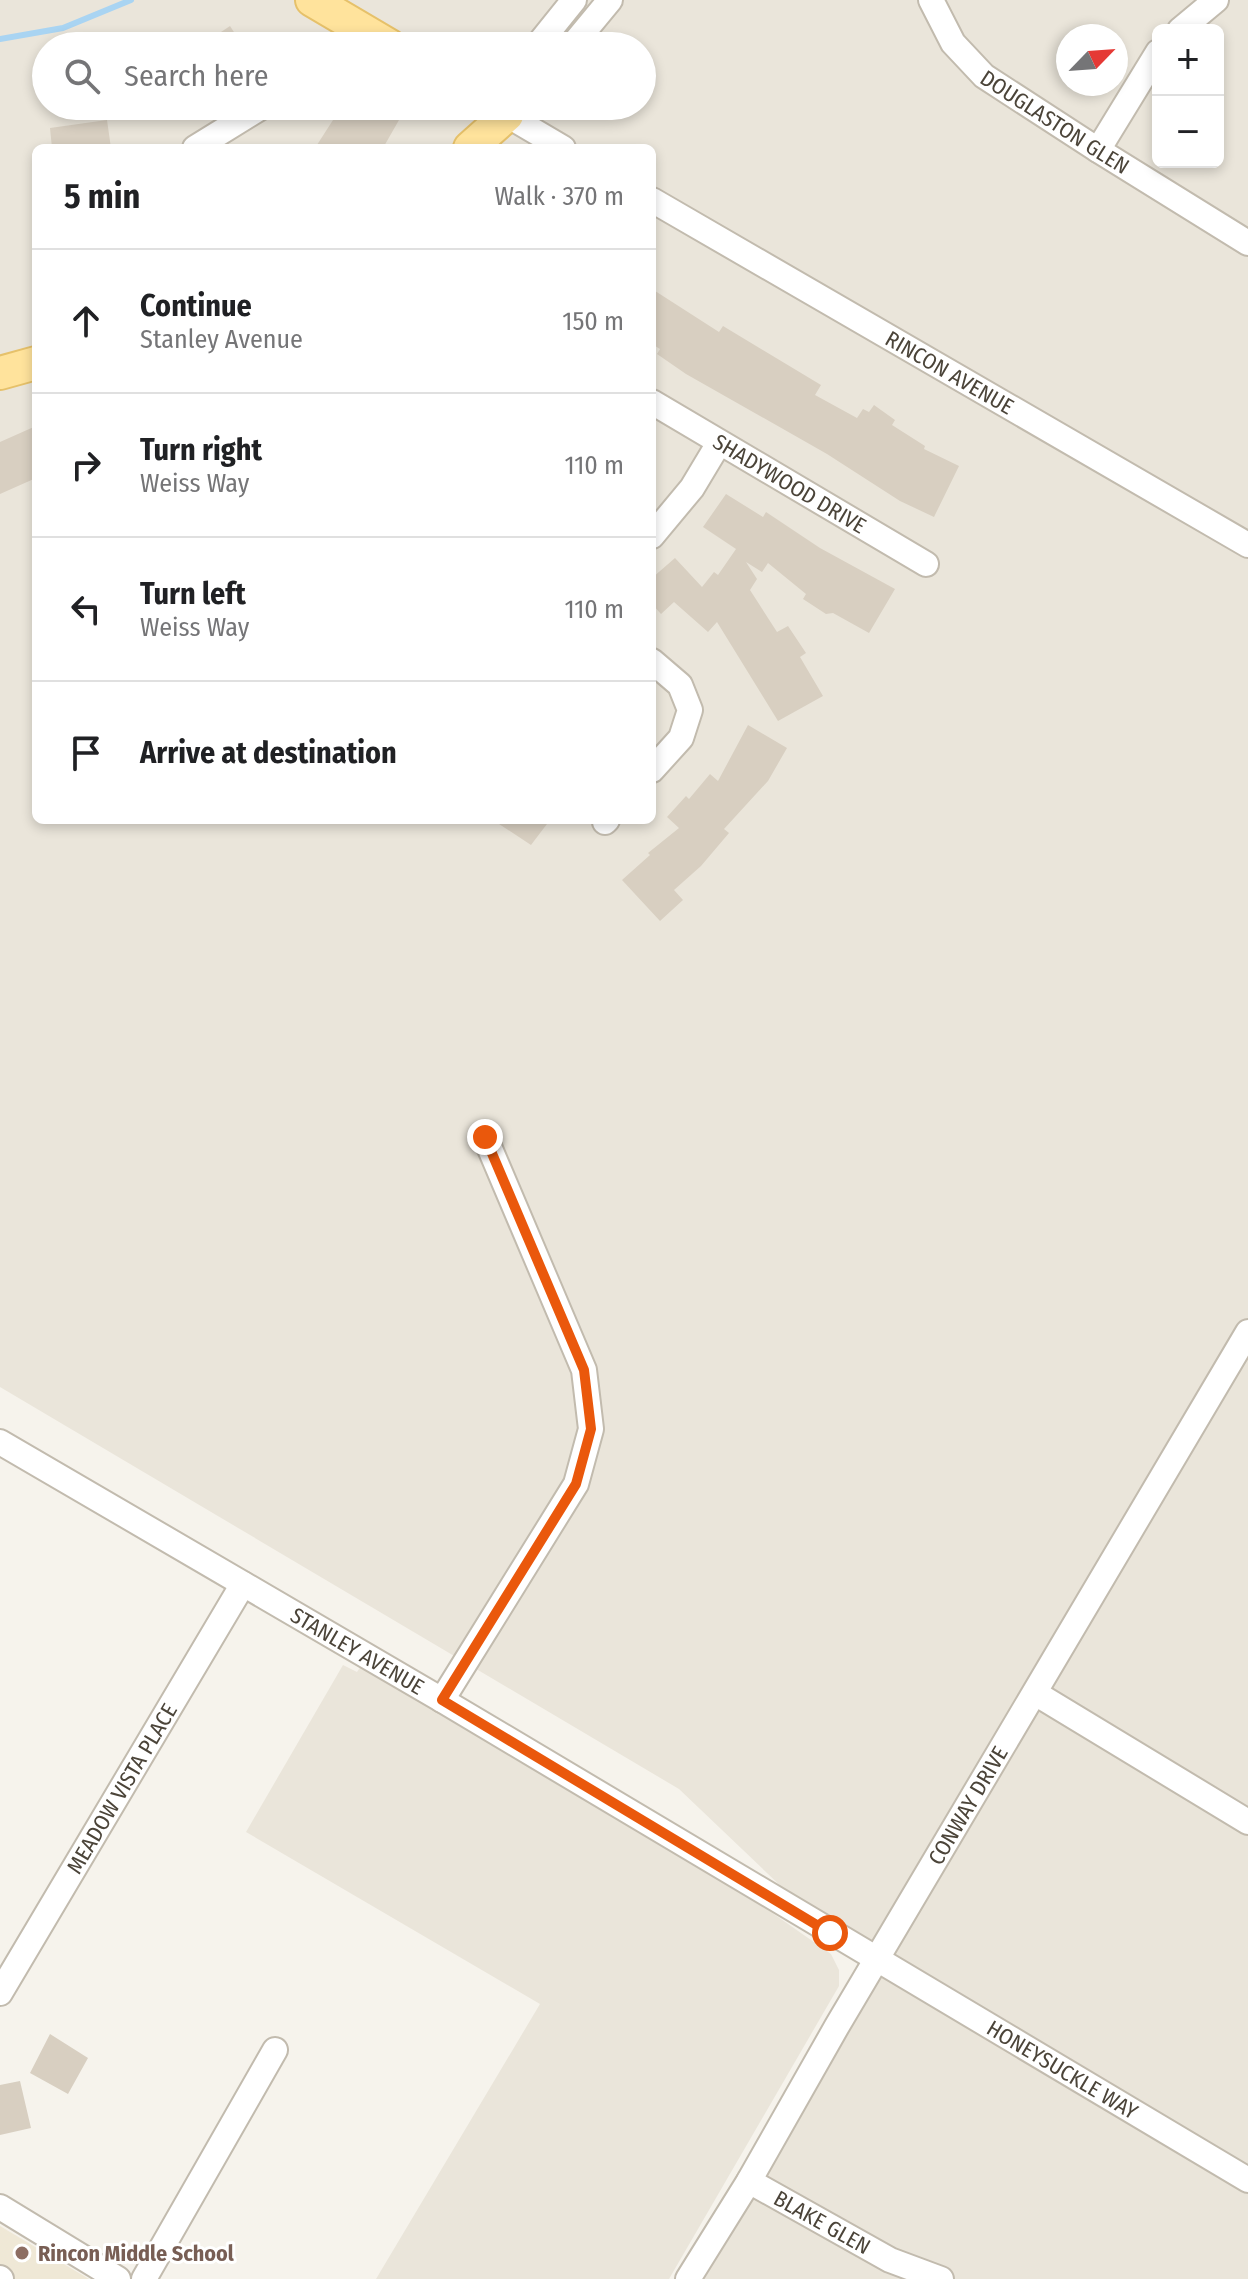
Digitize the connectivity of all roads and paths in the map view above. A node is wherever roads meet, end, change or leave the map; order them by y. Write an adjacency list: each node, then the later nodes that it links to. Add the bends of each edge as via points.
1 (312, 0): 7 (main road)
2 (574, 0): 8 (street)
3 (610, 0): 9 (street)
4 (931, 0): 17 (street, DOUGLASTON GLEN, via 953,43 984,76)
5 (1216, 0): 6 (street)
6 (1187, 24)
7 (366, 32)
8 (548, 32)
9 (584, 32)
10 (1152, 62): 17 (street)
11 (240, 120): 14 (street)
12 (495, 120): 15 (main road)
13 (523, 120): 16 (street)
14 (201, 144)
15 (474, 144)
16 (557, 144)
17 (1098, 150): 19 (street, DOUGLASTON GLEN)
18 (656, 202): 25 (street, RINCON AVENUE)
19 (1248, 243)
20 (32, 364): 21 (main road)
21 (0, 373)
22 (656, 404): 23 (street, SHADYWOOD DRIVE)
23 (719, 443): 24 (street, via 692,488); 26 (street, SHADYWOOD DRIVE)
24 (656, 531)
25 (1248, 545)
26 (926, 564)
27 (656, 664): 28 (street, via 680,685 690,710 681,738)
28 (656, 766)
29 (485, 1137): 34 (street, via 584,1370 591,1429 576,1484)
30 (1248, 1332): 33 (street, CONWAY DRIVE)
31 (4, 1452): 32 (street, STANLEY AVENUE)
32 (243, 1584): 34 (street, STANLEY AVENUE); 37 (street, MEADOW VISTA PLACE)
33 (1035, 1693): 35 (street); 36 (street, CONWAY DRIVE)
34 (442, 1700): 36 (street, STANLEY AVENUE)
35 (1248, 1822)
36 (877, 1961): 39 (street, HONEYSUCKLE WAY); 40 (street, CONWAY DRIVE)
37 (0, 1993)
38 (275, 2050): 43 (street)
39 (1248, 2180)
40 (749, 2181): 44 (street, CONWAY DRIVE); 45 (street, BLAKE GLEN, via 890,2260)
41 (0, 2207): 42 (street)
42 (118, 2279)
43 (144, 2279)
44 (688, 2279)
45 (941, 2279)

